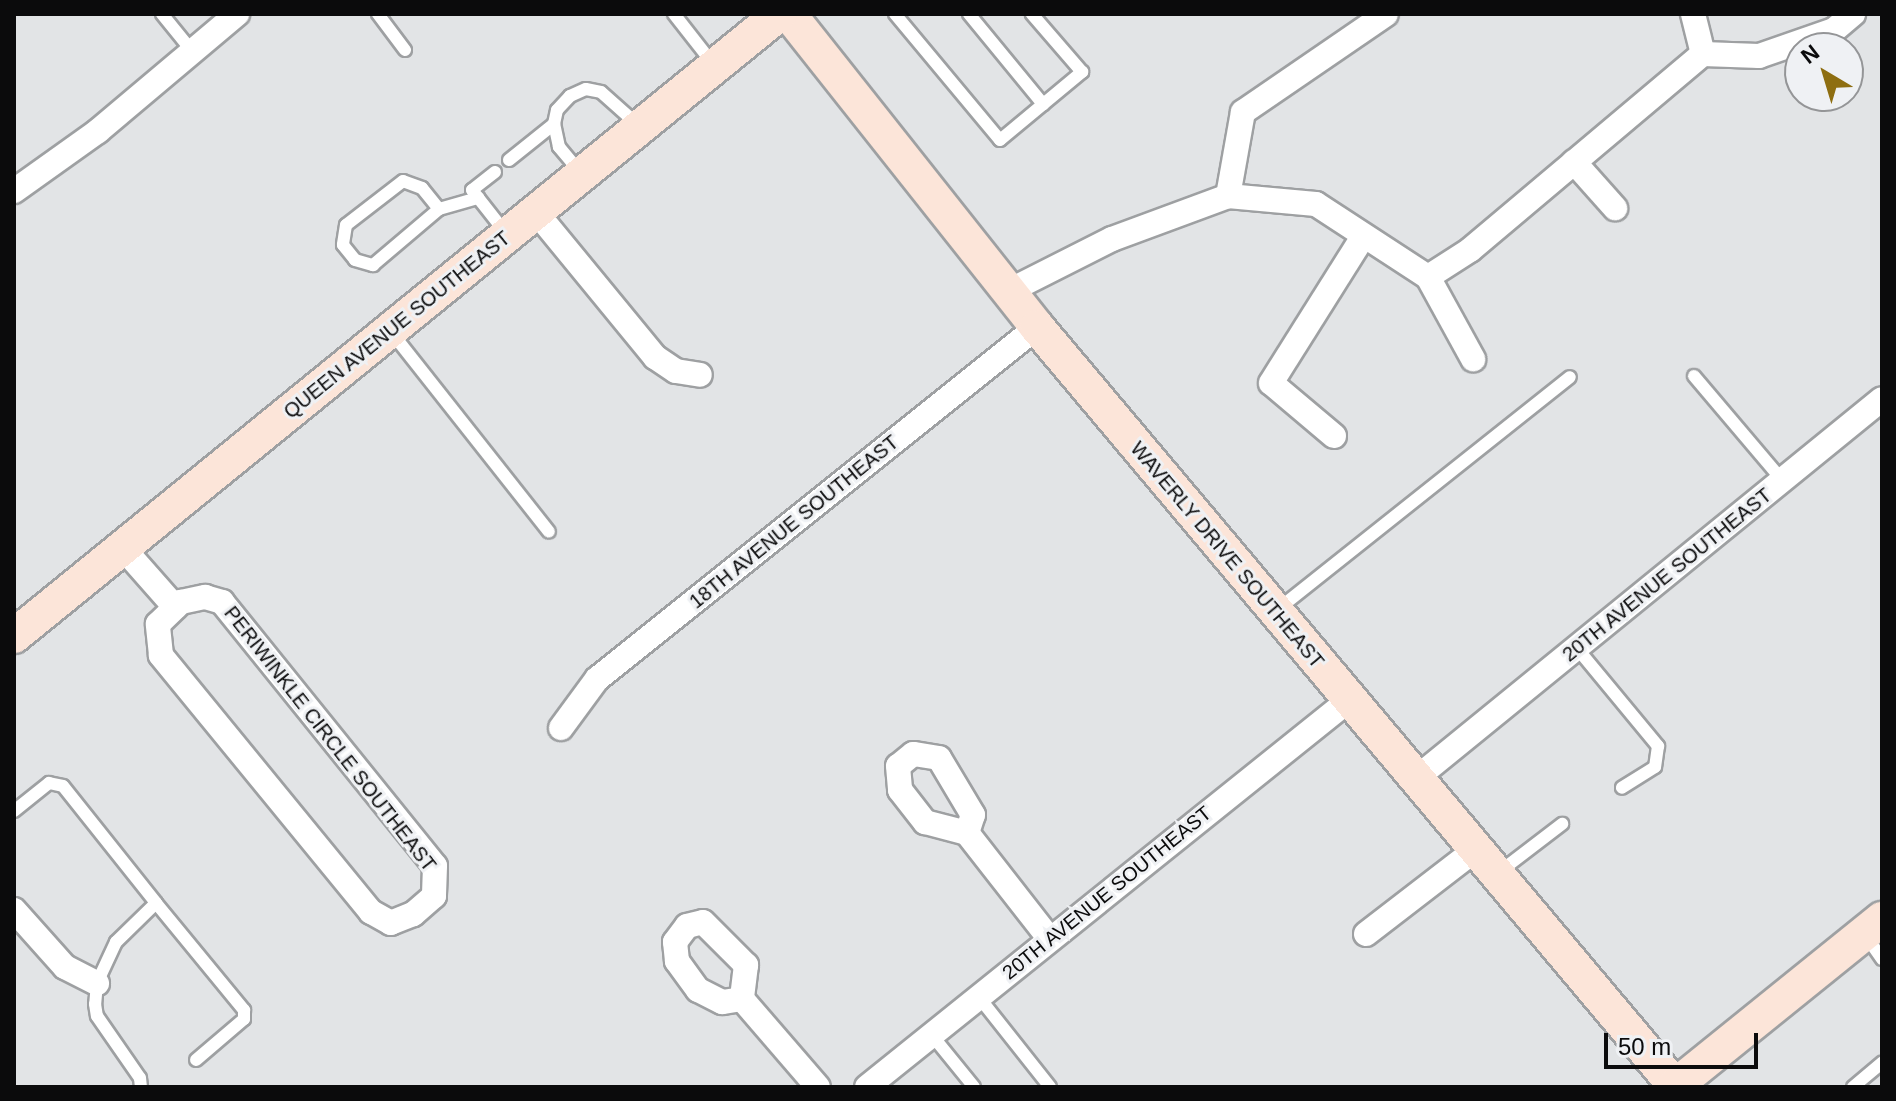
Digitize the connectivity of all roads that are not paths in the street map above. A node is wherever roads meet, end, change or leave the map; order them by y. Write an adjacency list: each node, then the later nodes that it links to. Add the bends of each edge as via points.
1 (162, 14): 14 (lane)
2 (237, 14): 14 (street)
3 (378, 14): 13 (lane)
4 (674, 14): 16 (lane)
5 (779, 14): 16 (main road, QUEEN AVENUE SOUTHEAST)
6 (789, 14): 33 (main road, WAVERLY DRIVE SOUTHEAST)
7 (895, 14): 17 (lane, via 1000,140)
8 (969, 14): 17 (lane)
9 (1032, 14): 17 (lane, via 1082,72)
10 (1386, 14): 25 (street, via 1243,112)
11 (1693, 14): 15 (street)
12 (1853, 14): 15 (street, via 1834,30 1759,56)
13 (405, 50)
14 (192, 51): 24 (street, via 98,131)
15 (1703, 54): 21 (street)
16 (715, 66): 19 (main road, QUEEN AVENUE SOUTHEAST)
17 (1043, 104)
18 (554, 124): 19 (lane, via 557,110 586,89 614,98); 20 (lane); 23 (lane, via 559,147)
19 (640, 127): 23 (main road, QUEEN AVENUE SOUTHEAST)
20 (509, 160)
21 (1574, 162): 27 (street); 32 (street, via 1470,250)
22 (495, 172): 26 (lane, via 472,190)
23 (582, 174): 29 (main road, QUEEN AVENUE SOUTHEAST)
24 (14, 191)
25 (1228, 196): 31 (street, via 1316,204); 33 (street, via 1112,239)
26 (478, 198): 28 (lane); 30 (lane)
27 (1615, 208)
28 (439, 209): 28 (lane, via 373,265 355,260 343,245 346,225 403,181 422,188)
29 (536, 212): 30 (main road, QUEEN AVENUE SOUTHEAST); 37 (street, via 655,357 676,371)
30 (507, 235): 35 (main road, QUEEN AVENUE SOUTHEAST)
31 (1363, 237): 32 (street); 41 (street, via 1271,383)
32 (1428, 277): 36 (street)
33 (1011, 290): 34 (main road, WAVERLY DRIVE SOUTHEAST)
34 (1037, 327): 46 (main road, WAVERLY DRIVE SOUTHEAST); 50 (street, 18TH AVENUE SOUTHEAST, via 597,679)
35 (390, 331): 43 (lane); 44 (main road, QUEEN AVENUE SOUTHEAST)
36 (1473, 359)
37 (700, 375)
38 (1694, 376): 42 (lane)
39 (1570, 377): 46 (lane)
40 (1882, 399): 42 (street, 20TH AVENUE SOUTHEAST)
41 (1334, 436)
42 (1783, 481): 48 (street, 20TH AVENUE SOUTHEAST)
43 (549, 532)
44 (123, 548): 45 (street); 47 (main road, QUEEN AVENUE SOUTHEAST)
45 (175, 607): 45 (street, PERIWINKLE CIRCLE SOUTHEAST, via 158,624 161,655 371,912 391,923 413,914 434,896 435,866 222,602 190,598)
46 (1275, 612): 49 (main road, WAVERLY DRIVE SOUTHEAST)
47 (14, 636)
48 (1576, 647): 51 (street, 20TH AVENUE SOUTHEAST); 52 (lane, via 1658,746 1655,767)
49 (1349, 700): 51 (main road, WAVERLY DRIVE SOUTHEAST); 61 (street, 20TH AVENUE SOUTHEAST)
50 (561, 728)
51 (1414, 780): 56 (main road, WAVERLY DRIVE SOUTHEAST)
52 (1622, 788)
53 (14, 811): 57 (lane, via 49,783 63,786)
54 (1562, 824): 56 (lane)
55 (967, 833): 61 (street)
56 (1485, 863): 59 (street); 73 (main road, WAVERLY DRIVE SOUTHEAST)
57 (156, 903): 62 (lane, via 116,942); 66 (lane, via 244,1010 244,1019)
58 (14, 910): 62 (street, via 65,967)
59 (1366, 934)
60 (1876, 937): 73 (main road)
61 (1049, 938): 63 (street, 20TH AVENUE SOUTHEAST)
62 (97, 983): 68 (lane, via 97,1016)
63 (978, 996): 65 (street, 20TH AVENUE SOUTHEAST); 72 (lane)
64 (742, 999): 69 (street)
65 (931, 1034): 70 (street, 20TH AVENUE SOUTHEAST); 71 (lane)
66 (196, 1060)
67 (1882, 1063): 74 (lane)
68 (141, 1087)
69 (818, 1087)
70 (867, 1087)
71 (974, 1087)
72 (1050, 1087)
73 (1675, 1087)
74 (1853, 1087)

